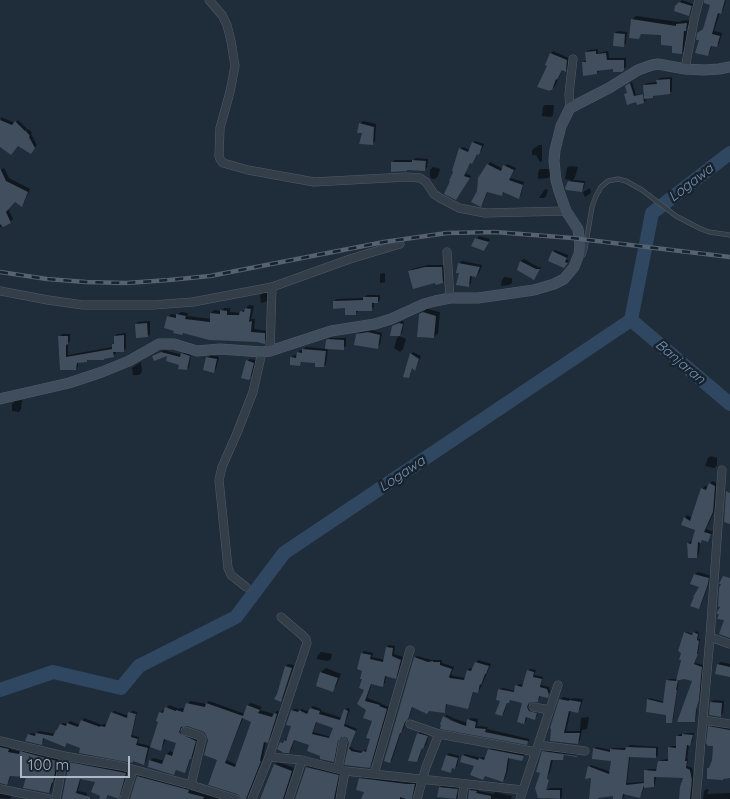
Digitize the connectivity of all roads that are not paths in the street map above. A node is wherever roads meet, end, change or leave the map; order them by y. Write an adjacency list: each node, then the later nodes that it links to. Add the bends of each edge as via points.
1 (210, 0): 7 (street, via 227,25 235,66 220,128 219,156 223,163 314,182 420,178 440,198 459,208 485,213)
2 (700, 0): 4 (street)
3 (573, 59): 6 (street)
4 (686, 64): 5 (street, via 704,70); 6 (street, via 646,67)
5 (730, 67)
6 (570, 108): 7 (street, via 561,126 554,161 556,180)
7 (566, 210): 11 (street, via 578,228 580,245)
8 (730, 235): 11 (lane, via 709,232 676,216 626,181 608,181 596,196 585,249 580,262)
9 (400, 244): 12 (street)
10 (447, 252): 14 (street)
11 (575, 264): 14 (street, via 564,279 534,290 478,298)
12 (272, 287): 13 (street, via 193,302 117,306 83,305); 15 (street)
13 (0, 291)
14 (450, 298): 15 (street, via 424,304 375,324 331,331)
15 (266, 351): 16 (street, via 197,351 174,344 160,344 102,372); 18 (street, via 219,480 228,568 234,578)
16 (0, 399)
17 (722, 470): 20 (street)
18 (246, 587)
19 (281, 616): 36 (street, via 306,638 307,644)
20 (710, 637): 21 (street); 26 (street)
21 (730, 644)
22 (410, 650): 40 (street)
23 (558, 685): 25 (street)
24 (534, 707): 25 (street)
25 (550, 710): 33 (street)
26 (703, 720): 28 (street); 56 (street)
27 (410, 724): 30 (street)
28 (730, 724)
29 (184, 731): 43 (street, via 202,739)
30 (439, 734): 33 (street); 41 (street)
31 (0, 741): 35 (street)
32 (343, 742): 39 (street)
33 (537, 749): 34 (street); 45 (street)
34 (585, 751)
35 (64, 756): 38 (street); 47 (street)
36 (269, 756): 37 (street); 50 (street)
37 (302, 760): 39 (street); 51 (street)
38 (133, 770): 43 (street); 48 (street)
39 (342, 770): 40 (street); 52 (street)
40 (374, 774): 41 (street)
41 (424, 779): 42 (street); 53 (street)
42 (464, 784): 45 (street); 54 (street)
43 (191, 785): 49 (street)
44 (0, 789): 46 (street)
45 (523, 790): 55 (street)
46 (49, 799)
47 (56, 799)
48 (124, 799)
49 (235, 799)
50 (252, 799)
51 (289, 799)
52 (340, 799)
53 (417, 799)
54 (462, 799)
55 (520, 799)
56 (696, 799)

